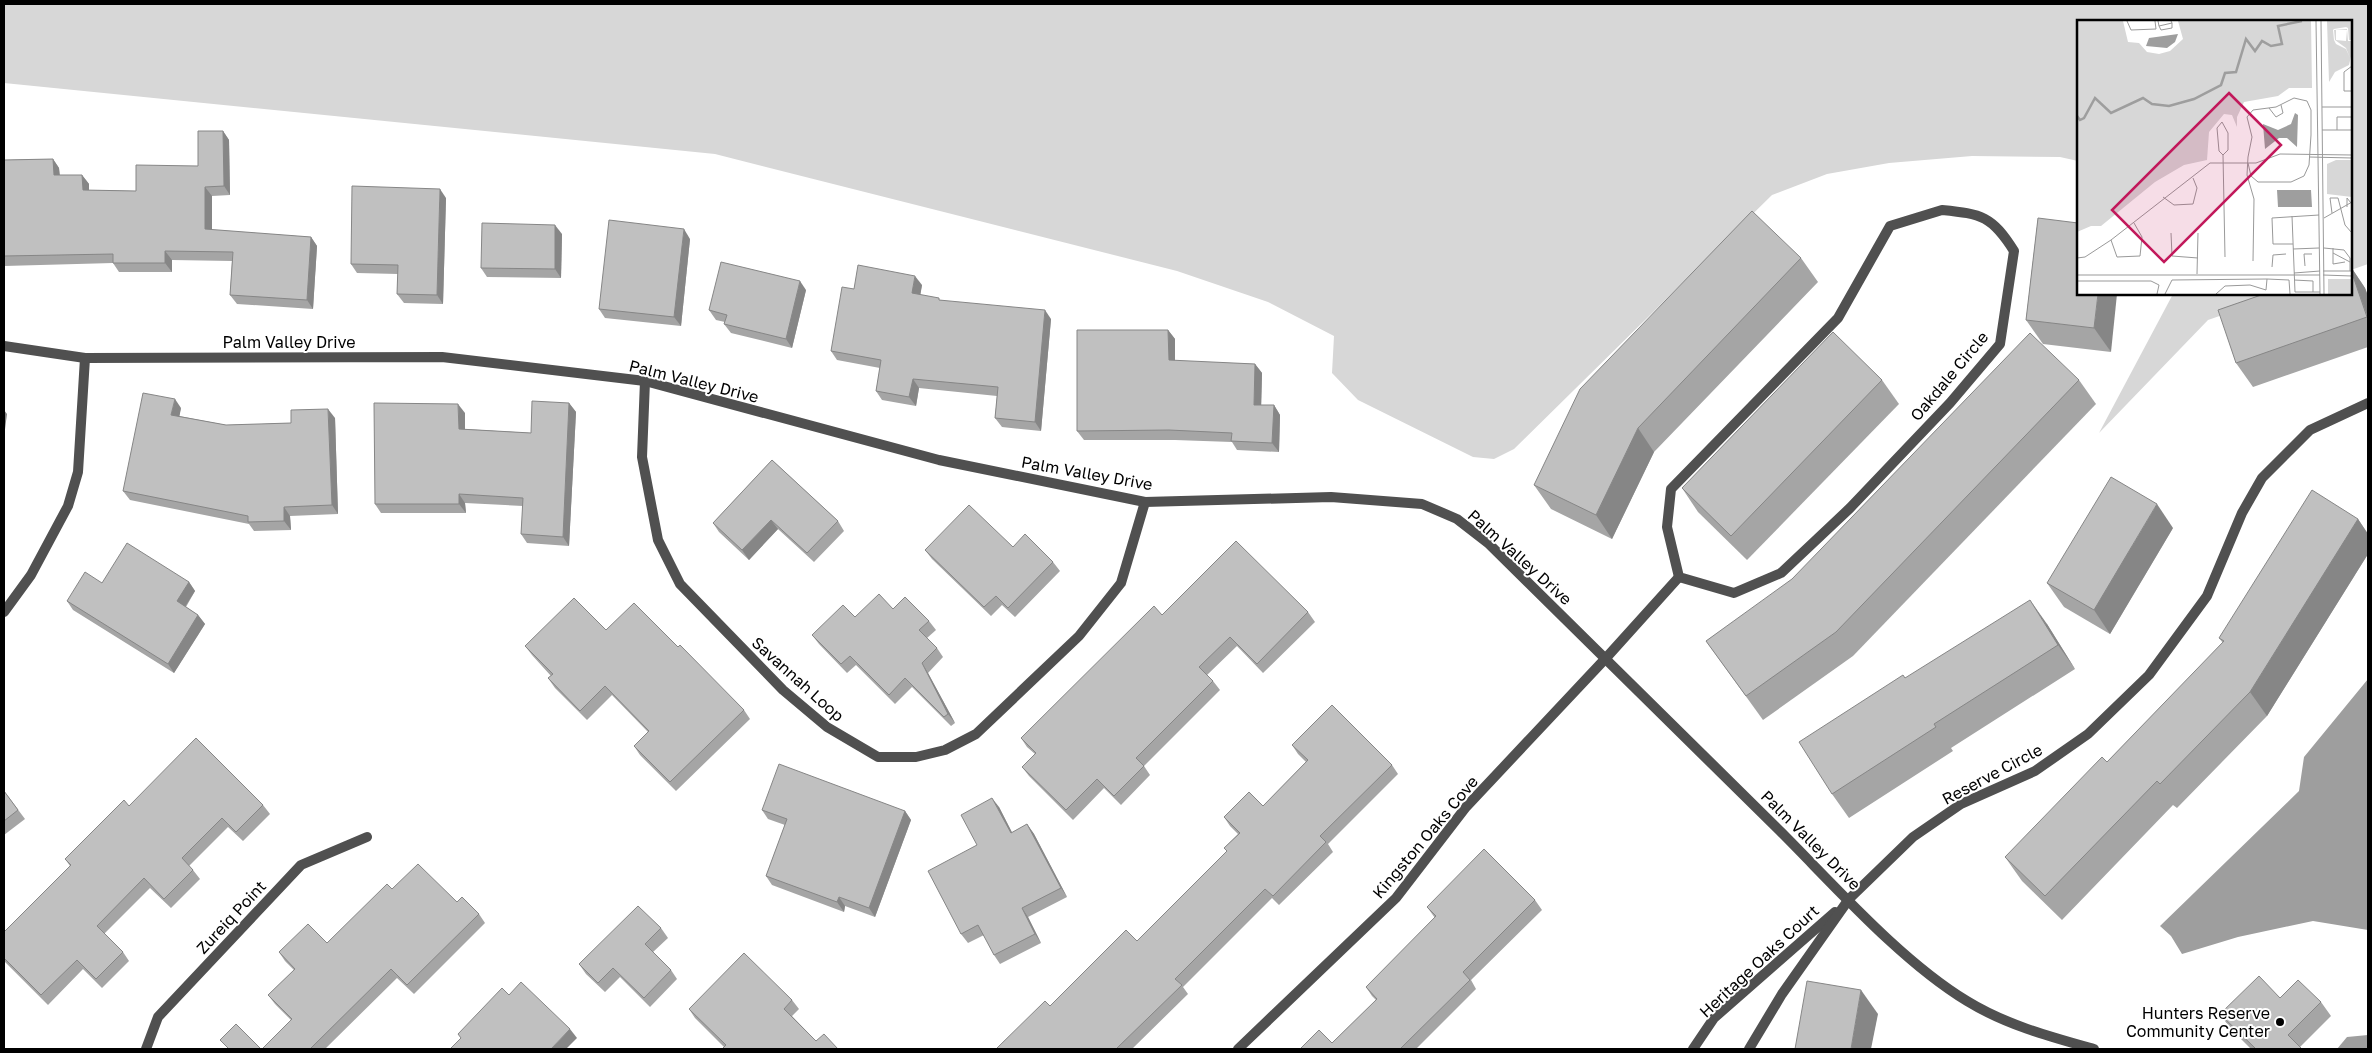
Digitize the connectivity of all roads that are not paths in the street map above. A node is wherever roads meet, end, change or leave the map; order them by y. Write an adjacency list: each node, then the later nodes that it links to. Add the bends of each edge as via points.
1 (4, 346): 2 (street, Palm Valley Drive)
2 (85, 358): 3 (street, Palm Valley Drive, via 442,357); 7 (street, via 78,472 68,506 31,575)
3 (645, 381): 5 (street, Palm Valley Drive, via 939,460); 5 (street, Savannah Loop, via 642,456 658,540 680,584 783,690 827,727 878,757 916,757 945,750 976,734 1079,636 1121,583)
4 (2368, 403): 10 (street, Reserve Circle, via 2310,430 2262,478 2242,513 2207,596 2149,675 2095,728 2035,771 1961,804 1913,838)
5 (1145, 502): 8 (street, Palm Valley Drive, via 1331,497 1422,504 1457,518 1488,543)
6 (1679, 577): 6 (street, Oakdale Circle, via 1734,593 1781,573 1850,508 1950,402 2000,344 2014,251 2000,229 1975,214 1942,210 1890,226 1838,318 1671,489 1666,527); 8 (street)
7 (4, 612)
8 (1606, 658): 10 (street, Palm Valley Drive); 12 (street, Kingston Oaks Cove, via 1466,807 1396,898)
9 (367, 837): 11 (street, Zureiq Point, via 302,865 158,1017)
10 (1849, 899): 13 (street, Heritage Oaks Court, via 1714,1018); 14 (street, Reserve Circle, via 1782,994); 15 (street, Palm Valley Drive, via 1903,951 1967,1001 2009,1022)
11 (146, 1049)
12 (1238, 1049)
13 (1693, 1049)
14 (1749, 1049)
15 (2094, 1049)

